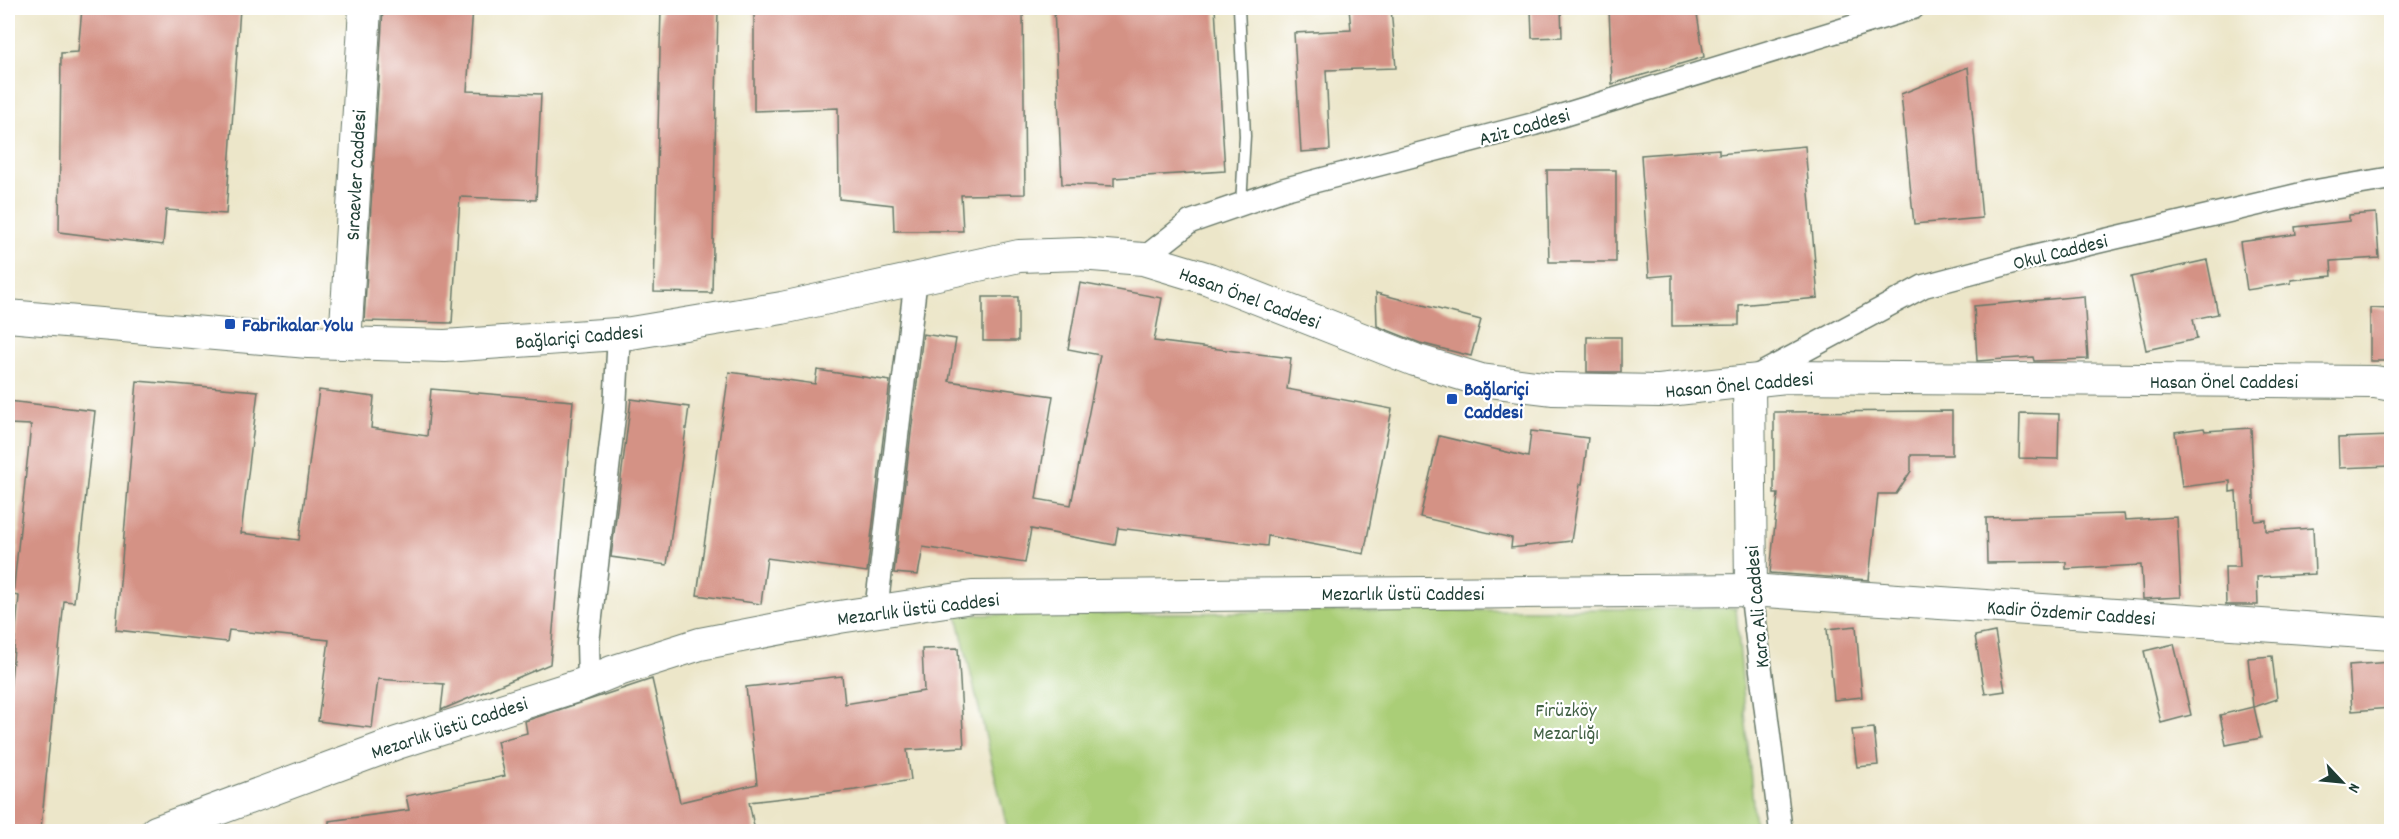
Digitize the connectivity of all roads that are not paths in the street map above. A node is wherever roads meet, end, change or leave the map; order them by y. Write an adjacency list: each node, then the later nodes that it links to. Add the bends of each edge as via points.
1 (365, 8): 10 (street, Sıraevler Caddesi)
2 (1239, 8): 5 (lane, via 1245,136)
3 (1913, 8): 5 (street, Aziz Caddesi, via 1534,124)
4 (2391, 178): 11 (street, Okul Caddesi, via 2310,192 1924,286)
5 (1241, 204): 6 (street, Aziz Caddesi, via 1190,222)
6 (1143, 259): 7 (street, Bağlariçi Caddesi, via 1080,254 1019,256); 11 (street, Hasan Önel Caddesi, via 1209,279 1415,360 1481,380 1552,389 1659,391)
7 (916, 278): 9 (street, Bağlariçi Caddesi, via 782,308); 14 (street)
8 (8, 316): 10 (street, Bağlariçi Caddesi)
9 (619, 334): 10 (street, Bağlariçi Caddesi, via 445,346); 16 (street, via 615,408 588,643)
10 (345, 343)
11 (1749, 381): 12 (street, Hasan Önel Caddesi, via 1786,376); 13 (street, Kara Ali Caddesi)
12 (2391, 385)
13 (1750, 590): 14 (street, Mezarlık Üstü Caddesi, via 972,597); 15 (street, Kadir Özdemir Caddesi); 18 (street, Kara Ali Caddesi)
14 (876, 611): 16 (street, Mezarlık Üstü Caddesi, via 700,644)
15 (2391, 634)
16 (589, 682): 17 (street, Mezarlık Üstü Caddesi, via 397,743 202,819)
17 (156, 831)
18 (1781, 831)

